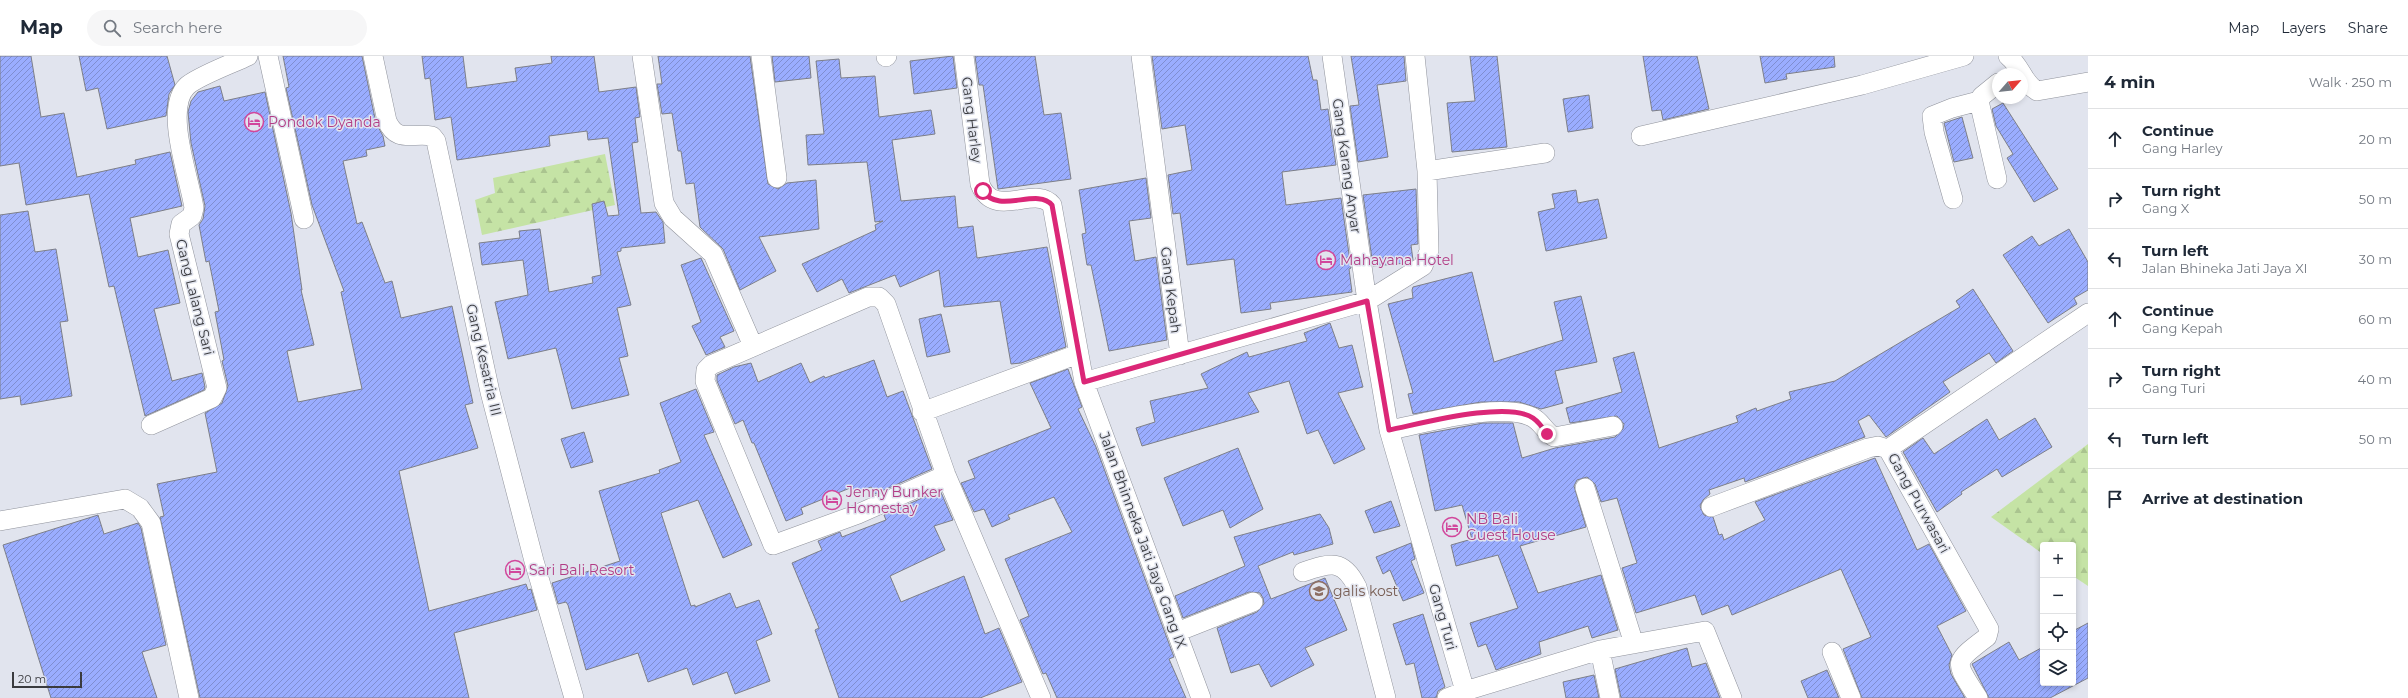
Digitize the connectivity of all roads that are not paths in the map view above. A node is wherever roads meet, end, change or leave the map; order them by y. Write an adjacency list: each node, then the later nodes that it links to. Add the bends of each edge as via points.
1 (248, 56): 30 (street, Gang Lalang Sari, via 188,85 180,95 178,142 194,208 192,216 180,224 179,234 217,388 212,398)
2 (268, 56): 22 (street)
3 (373, 56): 46 (street, Gang Kesatria III, via 391,130 401,136 432,136 436,141 490,392 534,561)
4 (642, 56): 25 (street, via 664,203 673,218 713,254)
5 (761, 56): 18 (street)
6 (964, 56): 20 (street, Gang Harley, via 983,191 987,197 999,201)
7 (1141, 56): 27 (street, Gang Kepah)
8 (1332, 56): 23 (street, Gang Karang Anyar)
9 (1415, 56): 17 (street, Gang Kepah)
10 (1964, 56): 15 (street, via 1862,85)
11 (2011, 65): 12 (street, via 2037,91)
12 (2088, 82)
13 (1992, 88): 14 (street)
14 (1979, 101): 19 (street); 21 (street, via 1934,114 1931,118)
15 (1641, 136)
16 (1545, 153): 17 (street)
17 (1427, 171): 23 (street, Gang Kepah, via 1430,243 1426,262)
18 (777, 178)
19 (1997, 179)
20 (1043, 199): 26 (street, Jalan Bhinneka Jati Jaya Gang IX, via 1049,202 1054,212)
21 (1953, 199)
22 (304, 219)
23 (1367, 301): 27 (street, Gang Kepah); 32 (street, Gang Turi)
24 (2088, 313): 33 (street, Gang Purwasari)
25 (752, 346): 29 (street, via 868,297 879,297 886,304); 34 (street, via 711,365 706,370 705,381 773,545 858,514)
26 (1078, 354): 28 (street, Jalan Bhinneka Jati Jaya Gang IX); 29 (street)
27 (1180, 355): 28 (street)
28 (1084, 382): 40 (street, Jalan Bhinneka Jati Jaya Gang IX)
29 (922, 412): 34 (street)
30 (151, 425)
31 (1613, 426): 32 (street, via 1554,437 1547,434 1532,417 1489,411)
32 (1389, 430): 44 (street, Gang Turi)
33 (1888, 449): 36 (street, via 1878,446 1868,448); 54 (street, Gang Purwasari, via 1989,630 1987,637 1959,661 1959,667)
34 (946, 475): 47 (street)
35 (1585, 488): 41 (street)
36 (1711, 507)
37 (0, 521): 45 (street, via 125,499 140,508 151,523)
38 (1303, 572): 49 (street, via 1327,565 1340,566 1350,572 1357,587)
39 (1253, 602): 40 (street)
40 (1178, 632): 48 (street, Jalan Bhinneka Jati Jaya Gang IX)
41 (1634, 644): 42 (street); 52 (street, via 1705,632)
42 (1600, 650): 44 (street); 51 (street)
43 (1832, 652): 53 (street)
44 (1466, 695): 50 (street)
45 (189, 698)
46 (574, 698)
47 (1041, 698)
48 (1201, 698)
49 (1386, 698)
50 (1447, 698)
51 (1610, 698)
52 (1732, 698)
53 (1851, 698)
54 (1978, 698)

